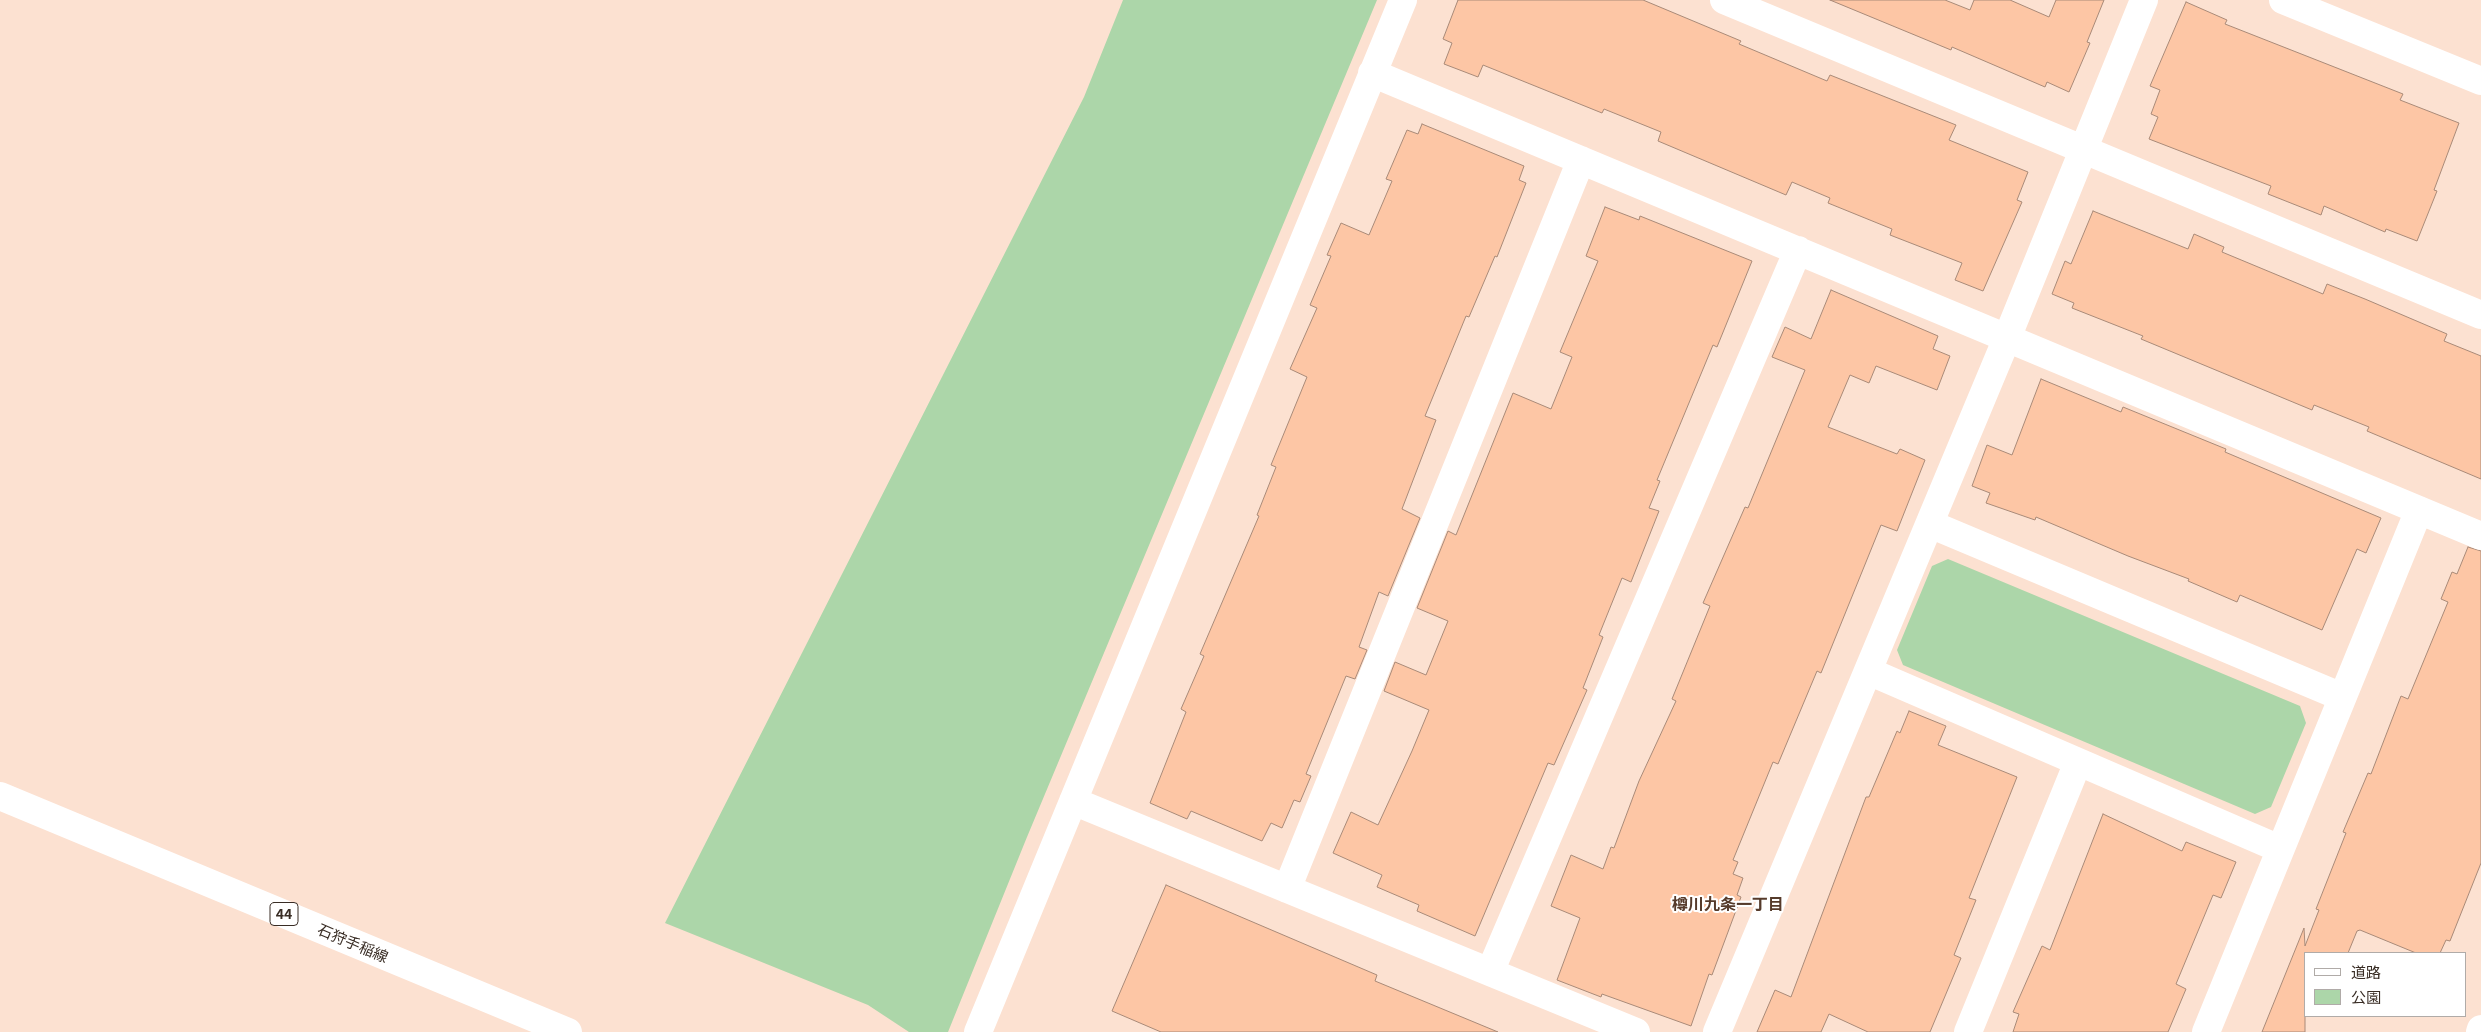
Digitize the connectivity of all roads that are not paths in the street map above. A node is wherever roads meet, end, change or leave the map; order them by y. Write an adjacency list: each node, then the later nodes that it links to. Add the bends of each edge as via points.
1 (1403, 0): 5 (street)
2 (1724, 0): 7 (street)
3 (2144, 0): 7 (street)
4 (2284, 0): 6 (street)
5 (1372, 73): 8 (street); 19 (street)
6 (2481, 82)
7 (2084, 149): 10 (street); 11 (street)
8 (1581, 160): 9 (street); 21 (street)
9 (1798, 250): 11 (street); 22 (street)
10 (2481, 315)
11 (2007, 338): 12 (street); 13 (street)
12 (2419, 510): 14 (street); 16 (street)
13 (1930, 524): 15 (street); 16 (street)
14 (2481, 536)
15 (1868, 671): 17 (street); 26 (street)
16 (2342, 697): 20 (street)
17 (2078, 762): 20 (street); 27 (street)
18 (0, 796): 23 (street, 石狩手稲線 / 44)
19 (1073, 801): 21 (street); 24 (street)
20 (2280, 849): 28 (street)
21 (1287, 889): 22 (street)
22 (1490, 972): 25 (street)
23 (568, 1032)
24 (978, 1032)
25 (1636, 1032)
26 (1716, 1032)
27 (1968, 1032)
28 (2206, 1032)

